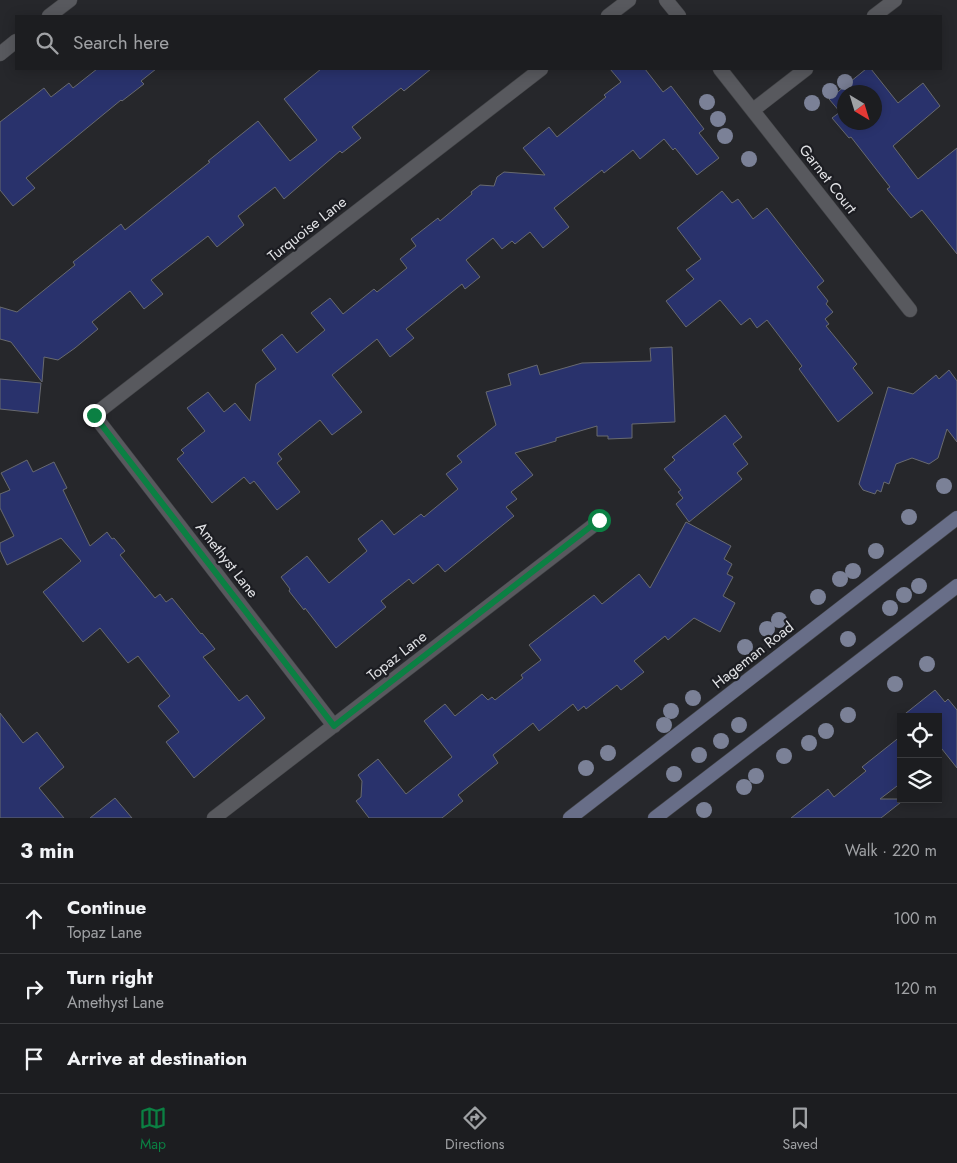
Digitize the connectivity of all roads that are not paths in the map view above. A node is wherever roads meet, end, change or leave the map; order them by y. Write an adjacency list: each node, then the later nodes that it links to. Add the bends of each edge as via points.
1 (70, 0): 5 (street)
2 (630, 0): 6 (street)
3 (666, 0): 7 (street)
4 (895, 0): 8 (street)
5 (50, 15)
6 (609, 15)
7 (678, 15)
8 (875, 15)
9 (15, 42): 10 (street)
10 (0, 54)
11 (540, 70): 16 (street, Turquoise Lane)
12 (721, 70): 14 (street, Garnet Court)
13 (805, 70): 14 (street)
14 (753, 110): 15 (street, Garnet Court)
15 (910, 310)
16 (94, 415): 20 (street, Amethyst Lane)
17 (957, 518): 22 (main road, Hageman Road)
18 (599, 520): 20 (street, Topaz Lane)
19 (957, 586): 23 (main road)
20 (334, 726): 21 (street, Topaz Lane)
21 (214, 818)
22 (570, 818)
23 (655, 818)

